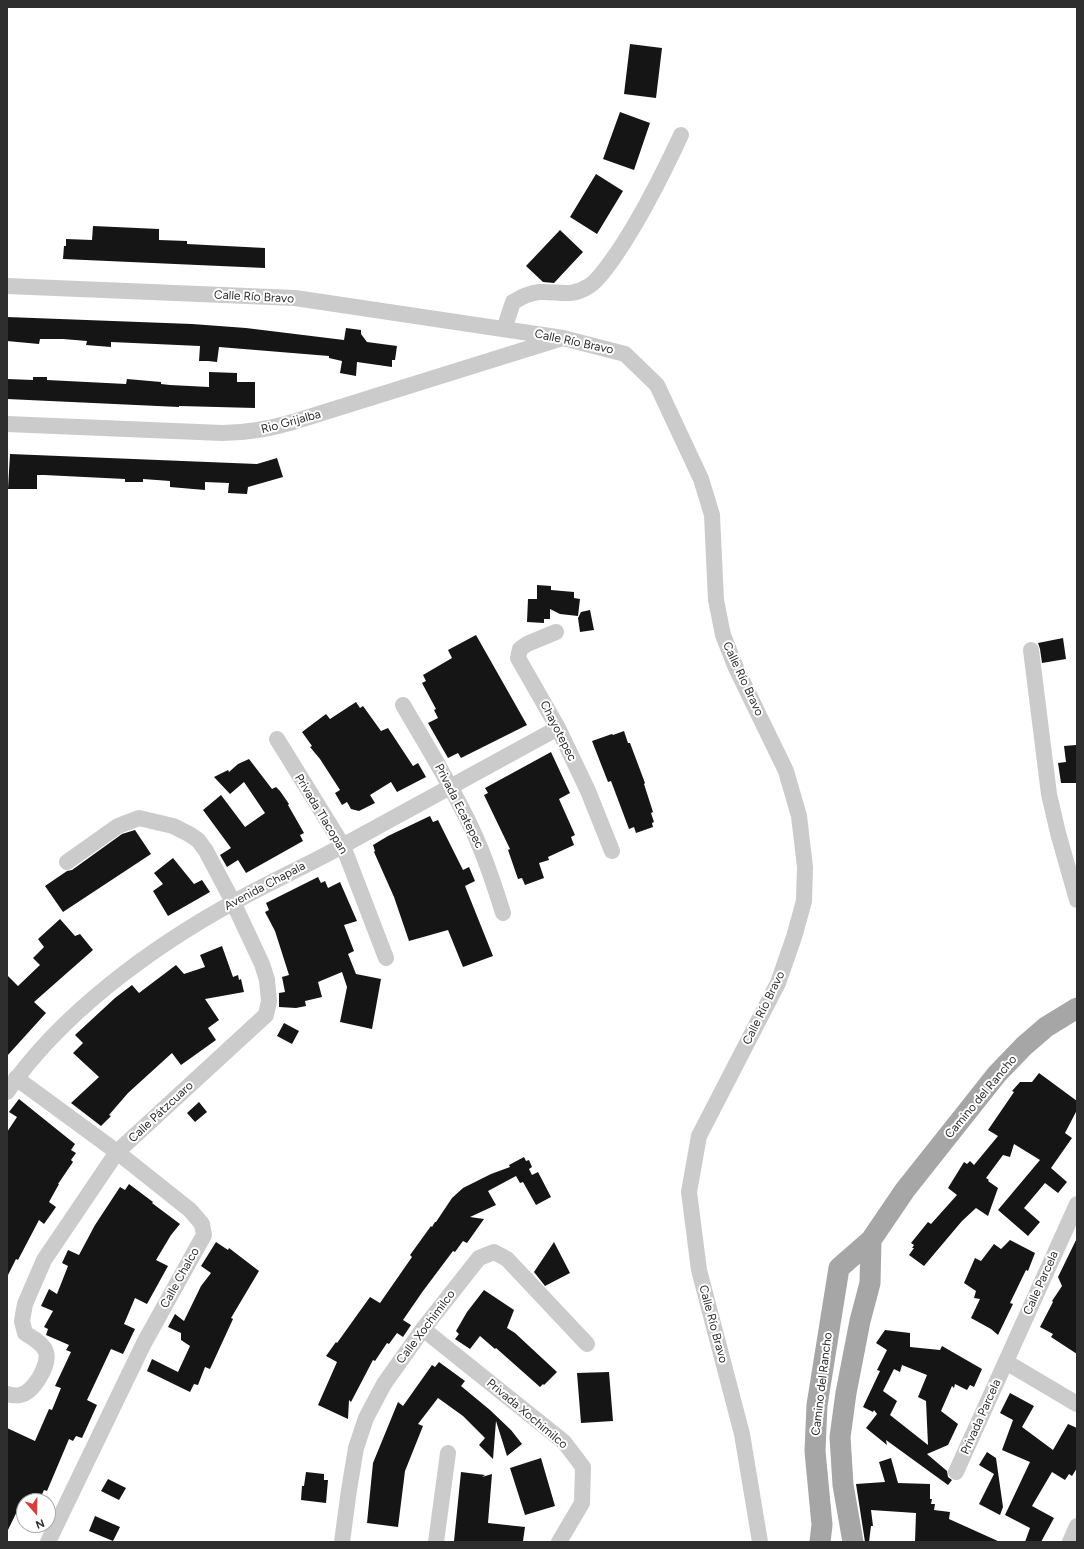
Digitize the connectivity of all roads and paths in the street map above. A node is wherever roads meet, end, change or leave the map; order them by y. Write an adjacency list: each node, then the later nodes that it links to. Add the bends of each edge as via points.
1 (681, 135): 3 (street, via 636,225 590,286 573,294 538,292 525,295 514,302)
2 (7, 286): 3 (street, Calle Río Bravo, via 295,298)
3 (504, 329): 4 (street, Calle Río Bravo)
4 (563, 338): 5 (street, Rio Grijalba, via 261,431 222,433); 37 (street, Calle Río Bravo, via 625,354 657,385 701,479 712,515 716,600 723,635 736,668 786,771 799,816 805,867 804,901 794,937 778,983 698,1136 689,1192 699,1270 742,1434)
5 (7, 424)
6 (556, 632): 9 (street, Chayotepec, via 527,644 520,649 518,658)
7 (1031, 650): 15 (street, via 1049,794)
8 (403, 705): 11 (street, Privada Ecatepec)
9 (558, 728): 11 (street, Avenida Chapala); 13 (street, Chayotepec, via 588,791)
10 (277, 740): 12 (street, Privada Tlacopan)
11 (451, 786): 12 (street, Avenida Chapala); 17 (street, Privada Ecatepec, via 480,847)
12 (343, 846): 16 (street, Avenida Chapala); 18 (street, Privada Tlacopan)
13 (612, 851)
14 (67, 862): 16 (street, Calle Pátzcuaro, via 118,826 139,818 173,826 198,840)
15 (1077, 900)
16 (233, 902): 20 (street, Avenida Chapala, via 153,953 105,989 62,1028); 22 (street, Calle Pátzcuaro, via 267,980 269,1001 266,1015)
17 (503, 912)
18 (386, 958)
19 (1077, 1008): 24 (main road, Camino del Rancho, via 1046,1027 998,1074 905,1190)
20 (16, 1078): 21 (street, Avenida Chapala); 22 (street, Calle Chalco)
21 (7, 1092)
22 (117, 1152): 28 (street, Calle Pátzcuaro, via 44,1260 25,1304 22,1321 25,1333 39,1342 46,1352 46,1365 33,1387 20,1395); 33 (street, Calle Chalco, via 190,1210 202,1224 204,1235 144,1343)
23 (1077, 1204): 27 (street, Calle Parcela)
24 (871, 1240): 38 (main road, Camino del Rancho, via 839,1268 829,1324 817,1406 815,1451 822,1525); 39 (main road, Camino del Rancho, via 870,1283 860,1321 840,1437 843,1485)
25 (423, 1329): 26 (street, Calle Xochimilco, via 479,1258 494,1252 507,1259); 34 (street, Calle Xochimilco, via 384,1384 366,1418 356,1448); 36 (street, Privada Xochimilco, via 564,1442 584,1467 582,1503)
26 (587, 1344)
27 (1006, 1362): 29 (street); 31 (street, Privada Parcela)
28 (7, 1394)
29 (1077, 1404)
30 (448, 1453): 35 (street)
31 (956, 1472)
32 (1077, 1526): 40 (street)
33 (48, 1542)
34 (342, 1542)
35 (436, 1542)
36 (559, 1542)
37 (760, 1542)
38 (820, 1542)
39 (853, 1542)
40 (1070, 1542)

